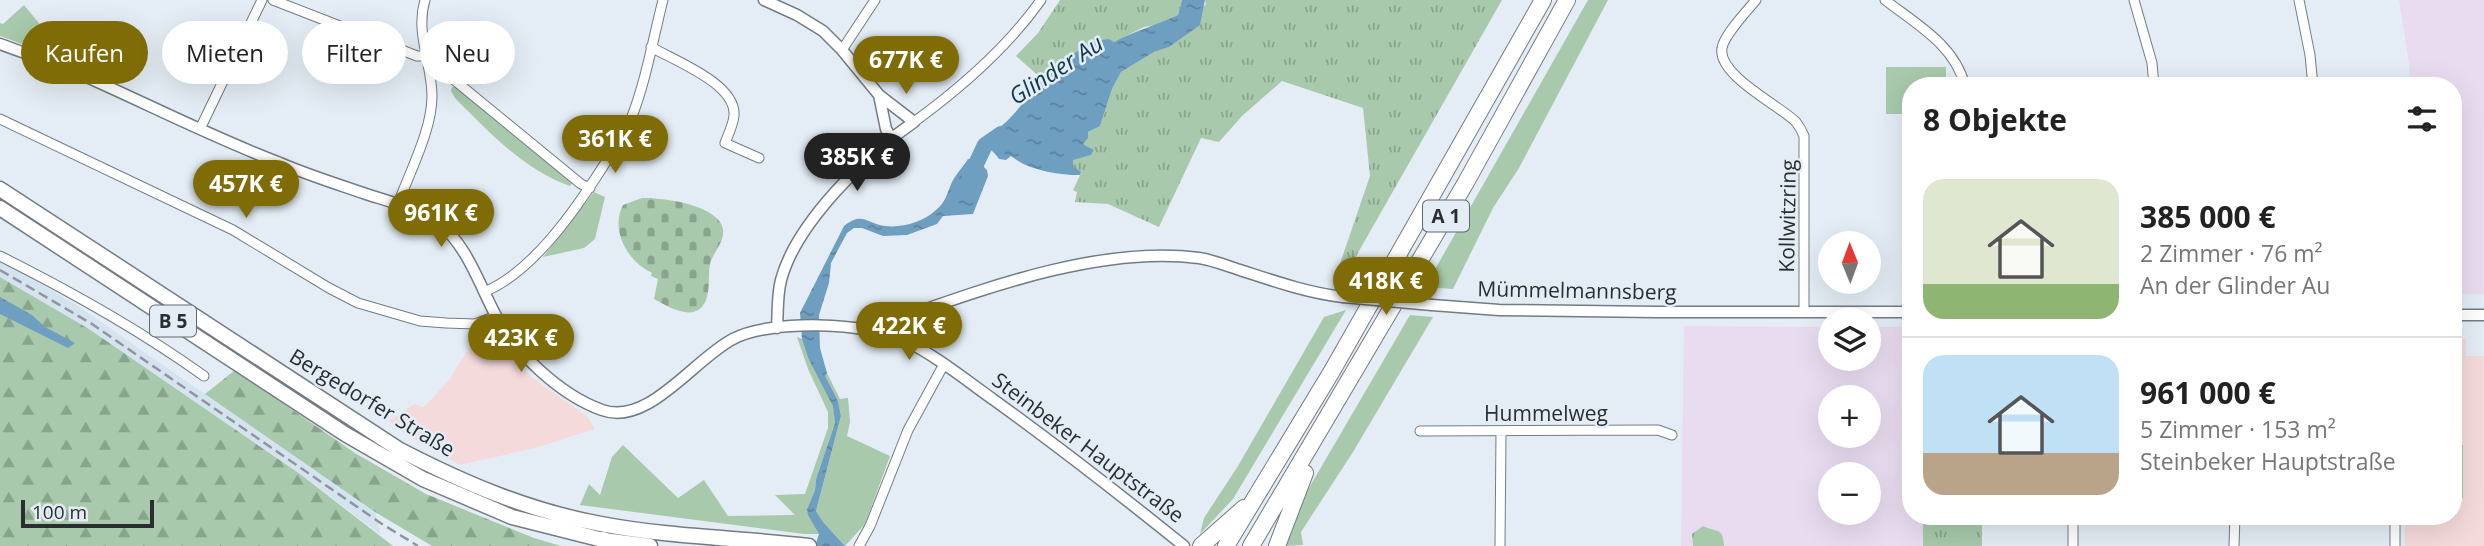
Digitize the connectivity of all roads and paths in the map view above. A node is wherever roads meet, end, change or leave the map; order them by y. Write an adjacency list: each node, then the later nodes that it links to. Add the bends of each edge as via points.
1 (262, 0): 27 (street)
2 (273, 0): 18 (street)
3 (425, 0): 14 (street)
4 (663, 0): 16 (street)
5 (764, 0): 17 (street, via 823,31)
6 (875, 0): 17 (street)
7 (1041, 0): 26 (street, via 1023,26 956,91)
8 (1544, 0): 49 (highway, A 1)
9 (1567, 0): 45 (highway, A 1)
10 (1756, 0): 36 (street, Kollwitzring, via 1726,38 1722,55 1735,76 1797,123 1804,136)
11 (1885, 0): 19 (street, via 1938,41 1957,63)
12 (2134, 0): 20 (street)
13 (2300, 0): 21 (street)
14 (422, 21)
15 (0, 44): 27 (street, Steinbeker Hauptstraße)
16 (651, 47): 29 (street, via 722,88 732,102 734,116 725,143); 30 (street, via 630,122)
17 (842, 50): 24 (street)
18 (420, 56)
19 (1962, 77)
20 (2153, 77)
21 (2312, 77)
22 (430, 84): 32 (street, via 431,115)
23 (459, 84): 30 (street)
24 (879, 95): 26 (street); 28 (street)
25 (0, 119): 40 (street, via 233,230 358,303 420,321 475,324)
26 (914, 122): 28 (street)
27 (200, 129): 32 (street, Steinbeker Hauptstraße, via 309,175)
28 (891, 138): 41 (street, via 803,232 781,279)
29 (759, 158)
30 (590, 188): 35 (street, via 542,247 495,288)
31 (0, 189): 56 (highway, Bergedorfer Straße / B 5, via 400,450 456,479 525,505 602,524)
32 (398, 204): 35 (street, Steinbeker Hauptstraße, via 442,226 461,249)
33 (0, 208): 53 (highway, Bergedorfer Straße / B 5, via 345,434 424,479 512,517)
34 (0, 256): 44 (street, via 55,284)
35 (484, 292): 40 (street, Steinbeker Hauptstraße)
36 (1804, 312): 37 (street, Mümmelmannsberg); 42 (street, Mümmelmannsberg, bridge, via 1499,310 1432,305 1308,291 1202,258 1141,255 1086,264 945,302 895,320)
37 (1902, 312)
38 (2462, 315): 39 (street)
39 (2484, 315)
40 (496, 316): 41 (street, Steinbeker Hauptstraße, via 519,349 556,384 599,409 620,413 649,404 703,358 737,337)
41 (777, 328): 42 (street, Steinbeker Hauptstraße, via 824,326)
42 (888, 334): 43 (street, Steinbeker Hauptstraße)
43 (943, 366): 54 (street, Steinbeker Hauptstraße, via 1057,445); 57 (street, via 908,430)
44 (204, 376)
45 (1321, 430): 60 (highway, A 1); 61 (highway)
46 (1420, 431): 47 (street, Hummelweg)
47 (1501, 432): 48 (street, Hummelweg, via 1658,430); 62 (street)
48 (1672, 435)
49 (1256, 497): 58 (highway); 59 (highway, A 1)
50 (2073, 525): 63 (street)
51 (2235, 525): 64 (street)
52 (2395, 525): 65 (street)
53 (610, 543): 55 (highway, Bergedorfer Straße / B 5)
54 (1183, 545)
55 (650, 546)
56 (808, 546)
57 (859, 546)
58 (1201, 546)
59 (1226, 546)
60 (1251, 546)
61 (1277, 546)
62 (1500, 546)
63 (2073, 546)
64 (2234, 546)
65 (2395, 546)

